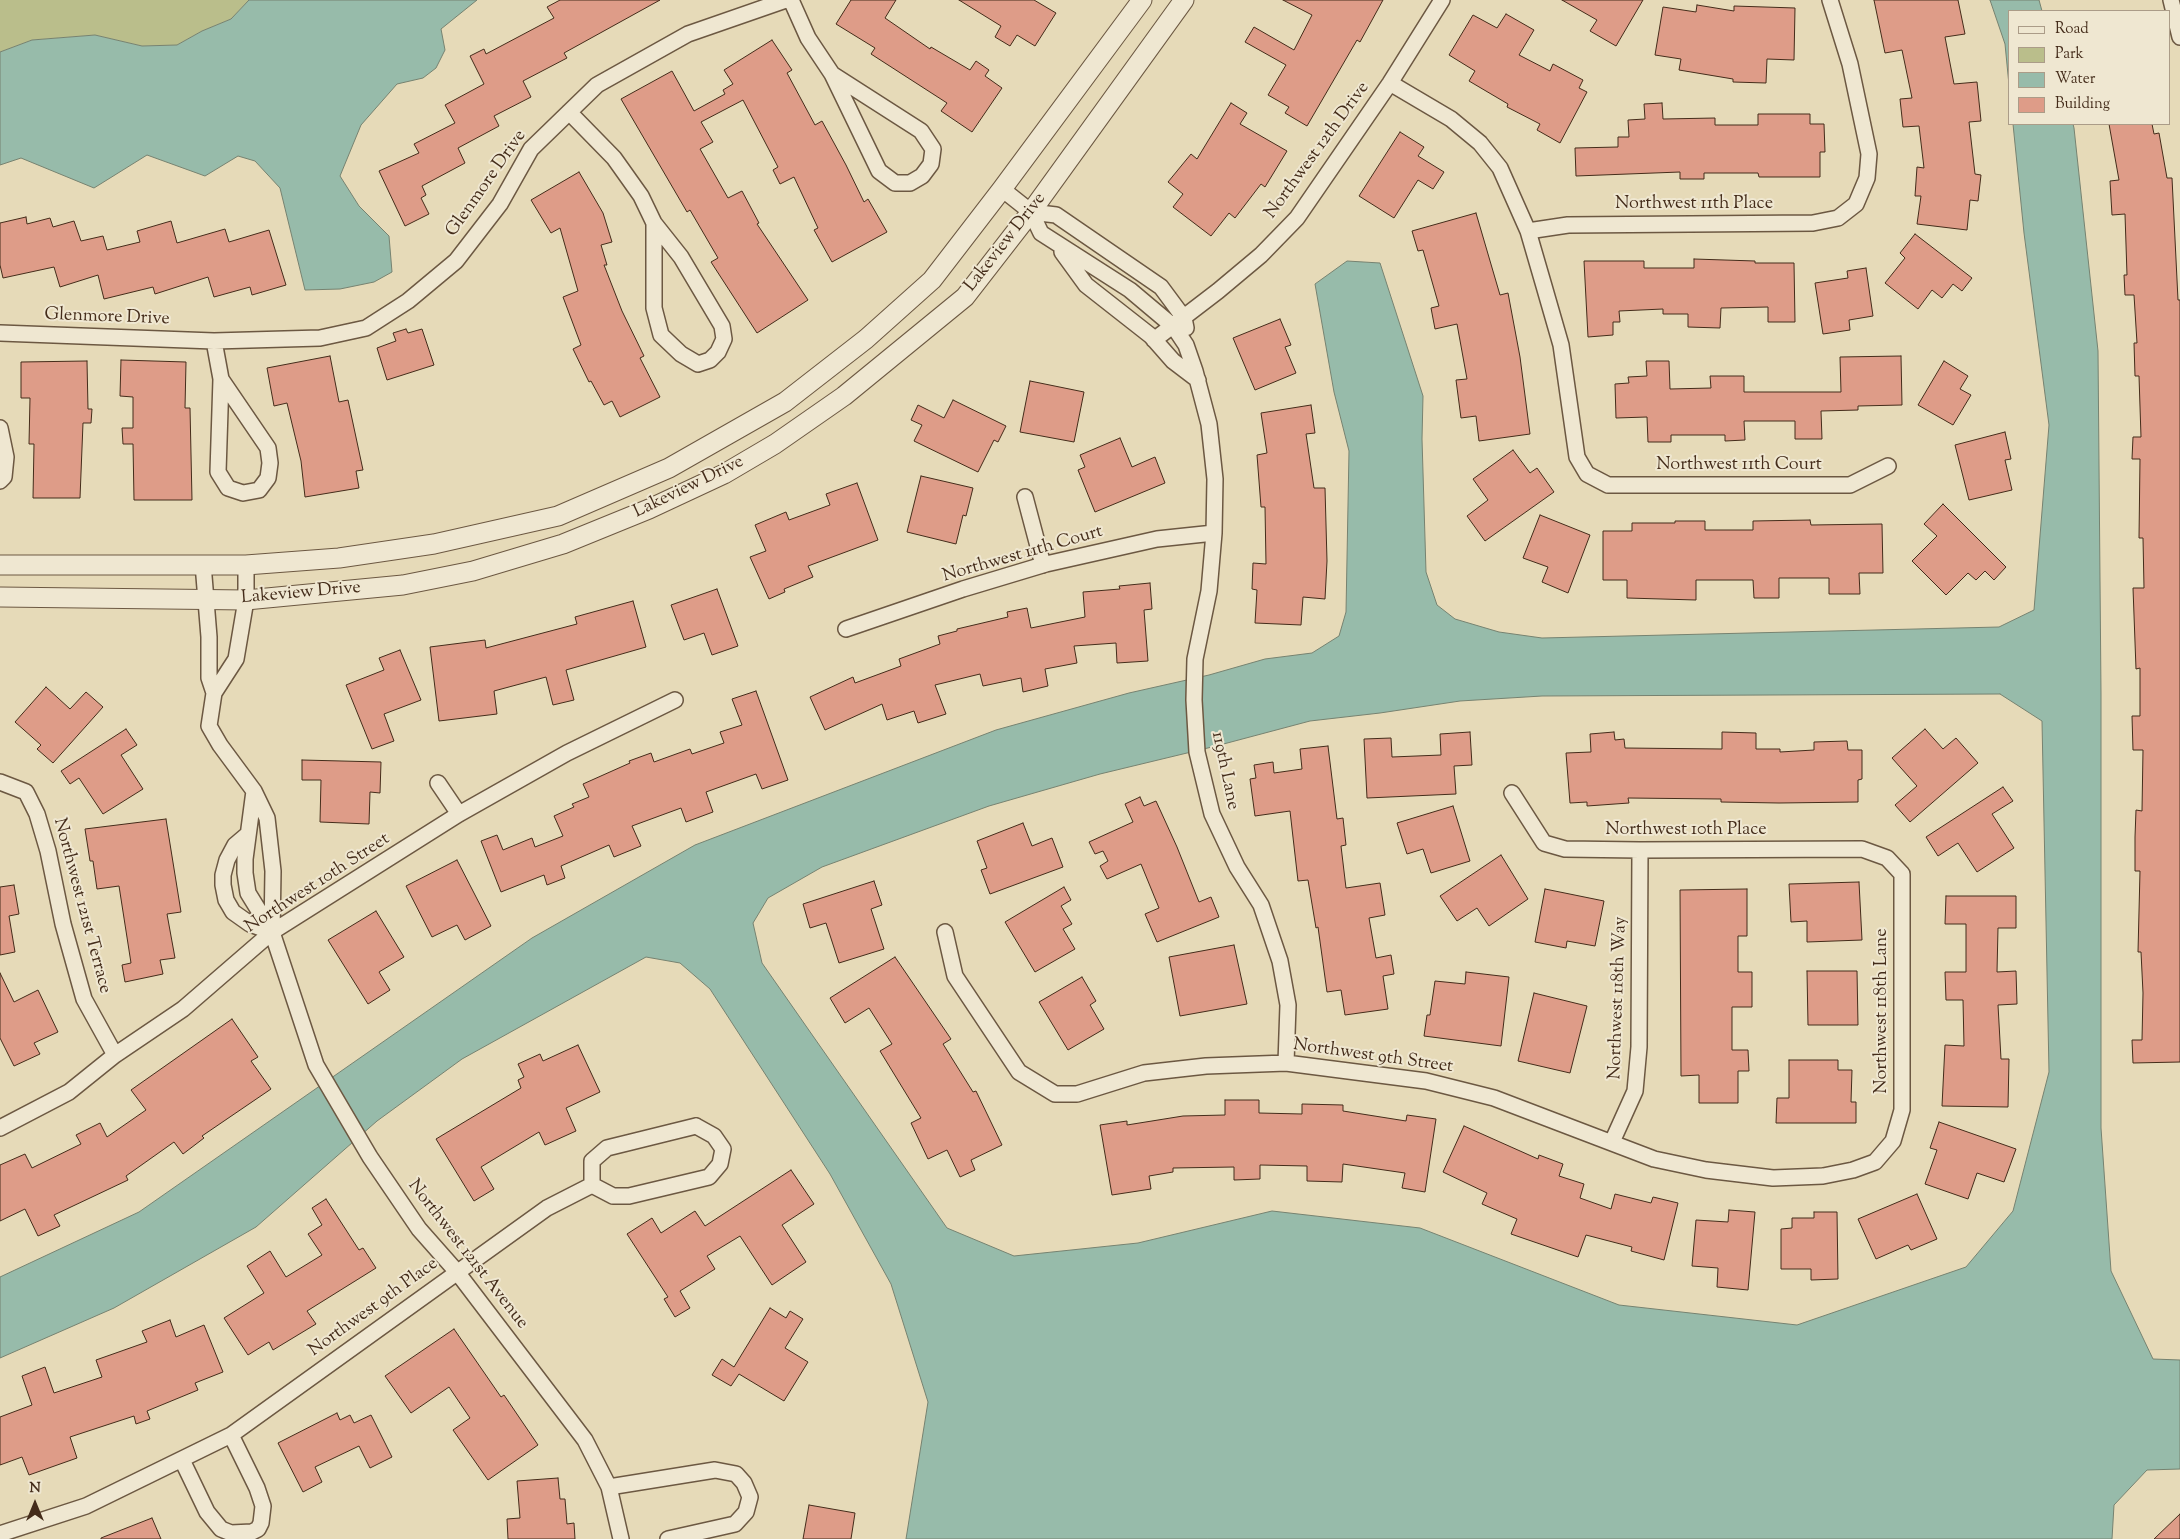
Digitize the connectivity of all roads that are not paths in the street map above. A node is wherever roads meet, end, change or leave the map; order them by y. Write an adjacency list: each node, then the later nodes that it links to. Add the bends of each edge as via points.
1 (786, 0): 11 (street, Glenmore Drive, via 688,34 598,86)
2 (791, 0): 9 (street, via 808,38)
3 (1142, 0): 12 (street, Lakeview Drive)
4 (1184, 0): 13 (street, Lakeview Drive)
5 (1442, 0): 10 (street, Northwest 12th Drive)
6 (1830, 0): 15 (street, Northwest 11th Place, via 1850,64 1869,154 1867,178 1856,204 1838,218 1813,223 1568,225)
7 (2171, 0): 8 (street)
8 (2180, 37)
9 (832, 74): 9 (street, via 921,132 932,149 931,164 922,176 910,183 896,183 879,171)
10 (1390, 83): 15 (street, via 1451,119 1480,142 1500,168); 17 (street, Northwest 12th Drive, via 1297,218 1261,255)
11 (569, 112): 14 (street, via 614,158 641,196); 20 (street, Glenmore Drive, via 531,149 500,204 456,261 408,301 366,328 320,338)
12 (1002, 189): 13 (street); 30 (street, Lakeview Drive, via 932,280 866,339 785,402 669,468 558,516 434,544 339,558)
13 (1031, 212): 16 (street, via 1041,233); 17 (street, via 1056,216 1161,287); 34 (street, Lakeview Drive, via 958,303 844,396 775,444 724,474 564,544 473,571 403,586)
14 (654, 223): 14 (street, via 681,257 722,326 724,339 710,360 698,364 681,354 661,335 654,308)
15 (1528, 231): 24 (street, Northwest 11th Court, via 1561,344 1577,457 1587,474 1608,485 1850,485)
16 (1056, 244): 17 (street); 19 (street, via 1086,285)
17 (1179, 323): 19 (street, Northwest 12th Drive); 21 (street, 119th Lane)
18 (0, 333): 20 (street, Glenmore Drive)
19 (1154, 340): 21 (street, via 1173,361)
20 (214, 341): 22 (street)
21 (1196, 376): 27 (street, 119th Lane, via 1209,424 1215,479)
22 (221, 379): 22 (street, via 268,448 268,478 259,490 243,493 228,488 218,472)
23 (0, 428): 25 (street, via 6,457 4,477)
24 (1888, 466)
25 (0, 482)
26 (1025, 497): 31 (street)
27 (1214, 533): 31 (street, Northwest 11th Court, via 1157,539); 49 (street, 119th Lane, via 1209,591 1195,659 1197,752 1212,814 1237,867 1261,905 1280,961 1288,1005)
28 (203, 564): 29 (street, Lakeview Drive); 30 (street, Lakeview Drive); 33 (street, Northwest 121st Avenue)
29 (0, 565)
30 (246, 565): 34 (street, Northwest 121st Avenue)
31 (1042, 565): 35 (street, Northwest 11th Court)
32 (0, 597): 33 (street, Lakeview Drive)
33 (205, 599): 34 (street, Lakeview Drive); 36 (street, Northwest 121st Avenue, via 209,678)
34 (246, 600): 36 (street, Northwest 121st Avenue, via 236,659)
35 (846, 629)
36 (214, 693): 40 (street, Northwest 121st Avenue, via 209,726)
37 (675, 700): 42 (street, Northwest 10th Street, via 567,752)
38 (0, 782): 48 (street, Northwest 121st Terrace, via 26,792 37,814 84,999)
39 (438, 783): 42 (street)
40 (254, 791): 43 (street, Northwest 121st Avenue); 46 (street, Northwest 121st Avenue, via 267,818 273,870)
41 (1512, 793): 44 (street, Northwest 10th Place, via 1544,843 1565,849)
42 (459, 814): 46 (street, Northwest 10th Street)
43 (248, 834): 46 (street, Northwest 121st Avenue, via 245,873 248,893); 46 (street, via 234,845 227,860 223,874 224,893 233,912 250,924)
44 (1640, 850): 45 (street, Northwest 10th Place, via 1862,849); 51 (street, Northwest 118th Way, via 1639,1046 1635,1091)
45 (1887, 858): 52 (street, Northwest 118th Lane, via 1902,874 1902,1110 1893,1141)
46 (272, 932): 48 (street, Northwest 10th Street, via 183,1009); 54 (street, Northwest 121st Avenue, via 316,1065 370,1157 419,1229)
47 (945, 932): 49 (street, Northwest 9th Street, via 956,976 1019,1072 1055,1094 1077,1094 1144,1073 1206,1066)
48 (114, 1055): 50 (street, Northwest 10th Street, via 69,1092)
49 (1286, 1063): 51 (street, Northwest 9th Street, via 1426,1080 1494,1098)
50 (0, 1128)
51 (1612, 1142): 52 (street, Northwest 9th Street, via 1654,1159 1706,1170 1773,1178 1823,1176)
52 (1875, 1162)
53 (592, 1185): 53 (street, via 592,1161 607,1148 696,1126 714,1136 723,1149 720,1164 709,1177 629,1196 613,1196); 54 (street, Northwest 9th Place, via 548,1208)
54 (457, 1272): 55 (street, Northwest 9th Place); 57 (street, Northwest 121st Avenue, via 585,1440)
55 (231, 1435): 56 (street, Northwest 9th Place); 56 (street, via 258,1488 263,1506 258,1529 231,1533 221,1529 207,1512)
56 (182, 1460): 58 (street, Northwest 9th Place, via 86,1506)
57 (609, 1487): 59 (street, Northwest 121st Avenue); 60 (street, via 715,1470 736,1474 744,1483 750,1497 746,1512 735,1524)
58 (0, 1534)
59 (621, 1539)
60 (668, 1539)

